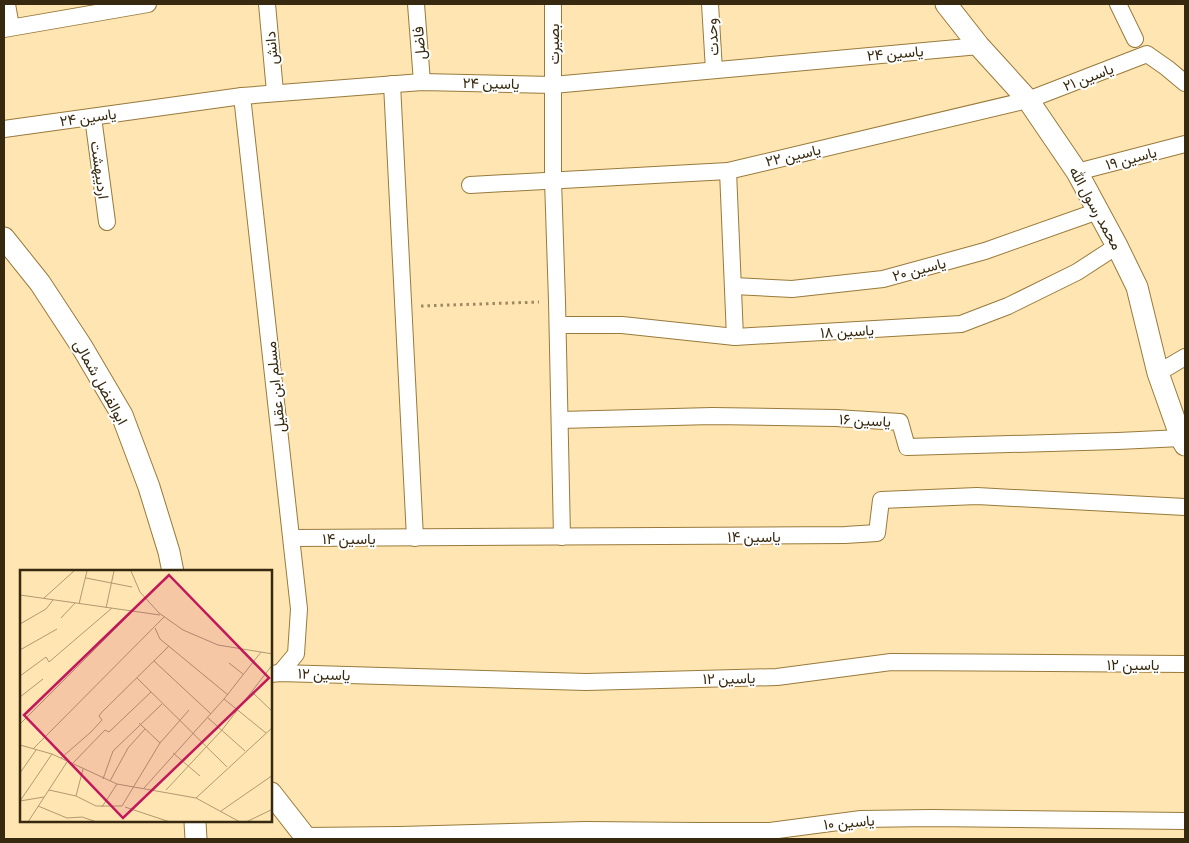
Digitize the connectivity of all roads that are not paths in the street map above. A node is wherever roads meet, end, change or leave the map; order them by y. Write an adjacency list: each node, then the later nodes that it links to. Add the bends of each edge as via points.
1 (7, 4): 9 (street)
2 (267, 4): 17 (street, دانش)
3 (416, 4): 13 (street, فاضل)
4 (553, 4): 16 (street, بصیرت)
5 (710, 4): 12 (street, وحدت)
6 (946, 4): 11 (street, محمد رسول الله)
7 (1118, 4): 10 (street)
8 (138, 5): 9 (street)
9 (7, 28)
10 (1135, 38)
11 (979, 46): 12 (street, یاسین ۲۴); 19 (street, محمد رسول الله)
12 (714, 70): 16 (street, یاسین ۲۴)
13 (422, 82): 15 (street, یاسین ۲۴); 16 (street, یاسین ۲۴)
14 (1185, 83): 19 (street, یاسین ۲۱, via 1148,54)
15 (392, 84): 17 (street, یاسین ۲۴); 41 (street)
16 (553, 84): 25 (street, بصیرت)
17 (275, 92): 18 (street, یاسین ۲۴)
18 (242, 96): 20 (street, یاسین ۲۴); 40 (street, مسلم ابن عقیل)
19 (1028, 100): 23 (street, یاسین ۲۲); 24 (street, محمد رسول الله)
20 (93, 117): 21 (street, یاسین ۲۴); 28 (street, اردیبهشت)
21 (4, 129)
22 (1185, 144): 24 (street, یاسین ۱۹)
23 (728, 171): 25 (street, یاسین ۲۲); 31 (street)
24 (1078, 172): 27 (street, محمد رسول الله)
25 (552, 180): 26 (street, یاسین ۲۲); 32 (street, بصیرت)
26 (470, 185)
27 (1098, 211): 30 (street, محمد رسول الله); 31 (street, یاسین ۲۰, via 985,251 883,279 792,289)
28 (107, 222)
29 (4, 238): 42 (street, ابوالفضل شمالی, via 40,284 122,415 149,487)
30 (1117, 246): 33 (street, یاسین ۱۸, via 1077,272 1008,306 961,324); 35 (street, محمد رسول الله, via 1137,287)
31 (733, 286): 33 (street)
32 (558, 325): 33 (street, یاسین ۱۸, via 622,324); 36 (street, بصیرت)
33 (735, 337)
34 (1185, 357): 35 (street)
35 (1158, 373): 37 (street, محمد رسول الله)
36 (560, 420): 37 (street, یاسین ۱۶, via 712,416 900,422 907,447); 39 (street, بصیرت)
37 (1183, 441)
38 (1185, 507): 39 (street, یاسین ۱۴, via 977,496 881,500 877,532)
39 (562, 537): 41 (street, یاسین ۱۴)
40 (292, 538): 41 (street, یاسین ۱۴); 44 (street, مسلم ابن عقیل, via 299,609 296,654)
41 (415, 538)
42 (173, 570)
43 (1185, 664): 44 (street, یاسین ۱۲, via 891,662 777,677 586,682)
44 (276, 674)
45 (272, 794): 48 (street)
46 (1185, 821): 48 (street, یاسین ۱۰, via 861,819 770,831 586,830)
47 (195, 823): 49 (street)
48 (305, 838)
49 (196, 839)

